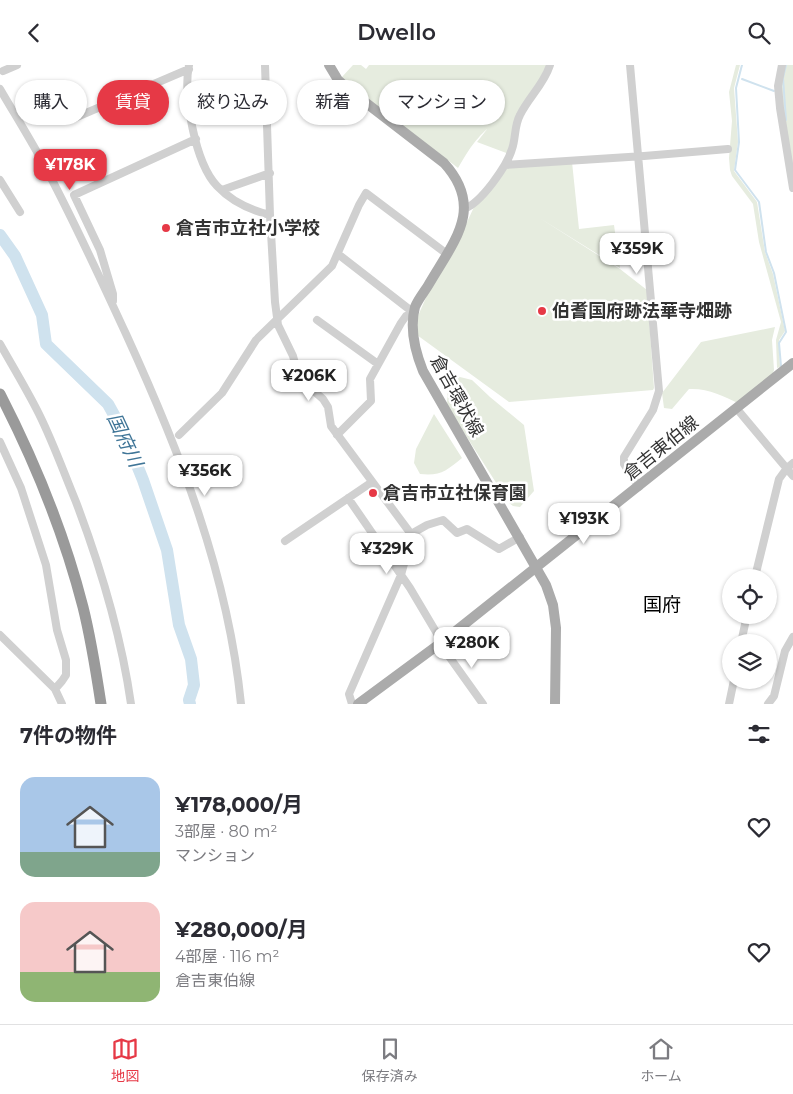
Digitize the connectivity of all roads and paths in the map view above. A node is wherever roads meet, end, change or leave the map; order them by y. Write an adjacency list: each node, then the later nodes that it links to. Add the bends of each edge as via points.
1 (17, 65): 8 (street)
2 (265, 65): 15 (street)
3 (329, 65): 19 (main road, 倉吉環状線, via 348,89 444,163 461,187)
4 (550, 65): 14 (street, via 520,115)
5 (630, 65): 13 (street)
6 (782, 65): 17 (street, via 778,86)
7 (189, 67): 10 (street); 11 (street, via 187,92)
8 (3, 71)
9 (0, 89): 24 (street, via 42,160)
10 (87, 112)
11 (196, 139): 18 (street, via 205,167); 24 (street, via 74,195 100,250 113,294)
12 (728, 149): 13 (street)
13 (637, 156): 14 (street); 40 (street, via 659,391 653,411 624,457 624,464)
14 (506, 165): 19 (street, via 489,187)
15 (270, 173): 18 (street); 21 (street)
16 (0, 180): 20 (street)
17 (793, 188)
18 (222, 190): 21 (street, via 244,206)
19 (464, 209): 25 (main road, 倉吉環状線, via 458,235 416,304)
20 (20, 212)
21 (270, 215): 26 (street)
22 (443, 251): 23 (street, via 366,193)
23 (338, 255): 25 (street); 26 (street, via 325,274)
24 (113, 306): 57 (street, via 190,488 216,567 228,618)
25 (414, 313): 30 (street, via 401,323); 43 (main road, 倉吉環状線, via 412,328 416,354 423,371)
26 (278, 320): 34 (street, via 256,340 222,393); 35 (street, via 299,378 323,399)
27 (317, 320): 30 (street)
28 (0, 344): 56 (street, via 39,415 86,529 108,595)
29 (793, 363): 33 (main road, 倉吉東伯線)
30 (378, 364): 35 (street, via 370,379 371,401)
31 (0, 394): 55 (highway, via 44,486 70,559 94,657)
32 (0, 408): 54 (highway, via 38,489 64,561 88,659)
33 (737, 409): 37 (street); 40 (main road, 倉吉東伯線)
34 (179, 435)
35 (337, 435): 39 (street)
36 (0, 443): 51 (street, via 21,488 46,565 66,660 66,675)
37 (790, 465): 38 (street); 46 (street, via 779,479)
38 (793, 476)
39 (372, 482): 41 (street); 42 (street)
40 (639, 487): 45 (main road, 倉吉東伯線)
41 (348, 498): 44 (street); 47 (street)
42 (411, 534): 43 (street, via 443,520 458,533 467,529 499,549); 47 (street)
43 (520, 537): 45 (main road, 倉吉環状線)
44 (285, 541)
45 (536, 566): 50 (main road, 倉吉東伯線); 61 (main road, 倉吉環状線, via 553,605 556,628)
46 (757, 569)
47 (401, 575): 50 (street); 58 (street, via 349,694)
48 (0, 635): 51 (street)
49 (793, 637): 63 (street, via 785,651 774,696)
50 (442, 642): 59 (main road, 倉吉東伯線); 60 (street)
51 (55, 689): 53 (street)
52 (732, 689): 62 (street)
53 (62, 704)
54 (94, 704)
55 (101, 704)
56 (131, 704)
57 (241, 704)
58 (352, 704)
59 (358, 704)
60 (483, 704)
61 (554, 704)
62 (729, 704)
63 (768, 704)

